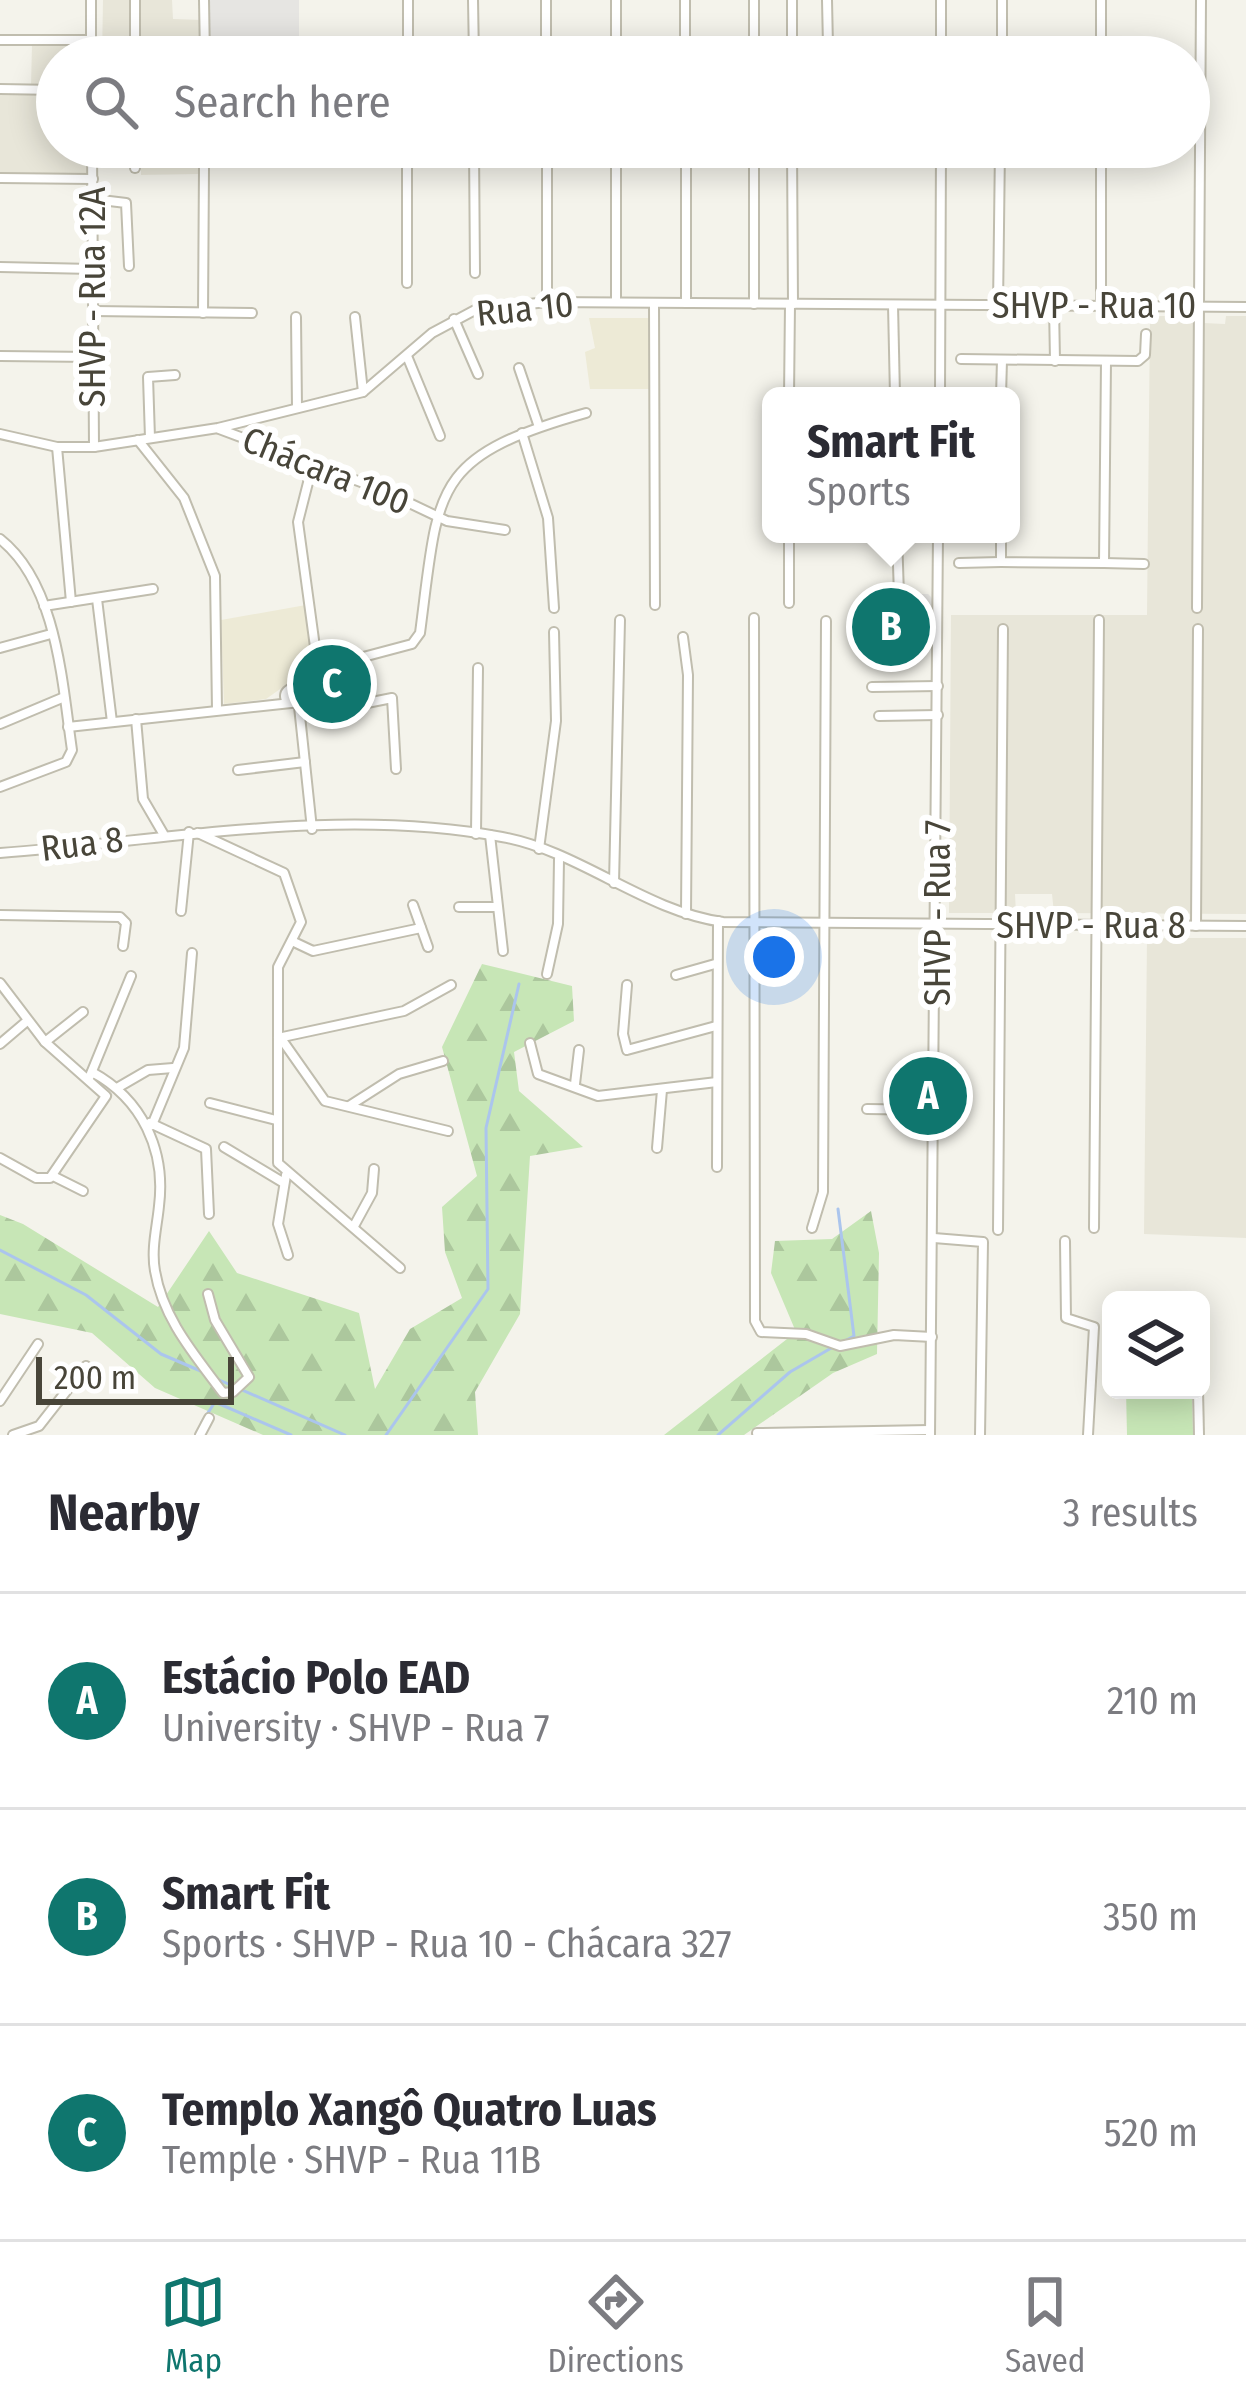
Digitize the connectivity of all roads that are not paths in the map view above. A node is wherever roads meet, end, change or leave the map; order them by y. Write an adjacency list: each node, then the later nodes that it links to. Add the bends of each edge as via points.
1 (92, 0): 16 (street)
2 (135, 0): 17 (street)
3 (204, 0): 18 (street)
4 (408, 0): 19 (street)
5 (473, 0): 20 (street)
6 (546, 0): 21 (street)
7 (616, 0): 22 (street)
8 (685, 0): 23 (street)
9 (754, 0): 24 (street)
10 (792, 0): 25 (street)
11 (827, 0): 26 (street)
12 (941, 0): 27 (street)
13 (1002, 0): 28 (street)
14 (1101, 0): 29 (street)
15 (1202, 0): 30 (street)
16 (91, 36)
17 (135, 36)
18 (205, 36)
19 (407, 36)
20 (474, 36)
21 (546, 36)
22 (616, 36)
23 (685, 36)
24 (754, 36)
25 (792, 36)
26 (828, 36)
27 (941, 36)
28 (1001, 36)
29 (1101, 36)
30 (1202, 36)
31 (0, 40): 32 (street)
32 (36, 40)
33 (0, 89): 34 (street)
34 (36, 90)
35 (92, 168): 49 (street, SHVP - Rua 12A)
36 (204, 168): 70 (street)
37 (407, 168): 55 (street)
38 (474, 168): 54 (street)
39 (547, 168): 56 (street)
40 (616, 168): 57 (street)
41 (686, 168): 59 (street)
42 (754, 168): 60 (street)
43 (792, 168): 61 (street)
44 (941, 168): 63 (street)
45 (1000, 168): 67 (street)
46 (1101, 168): 65 (street)
47 (1201, 168): 66 (street)
48 (0, 178): 49 (street)
49 (92, 178): 50 (street, SHVP - Rua 12A)
50 (93, 200): 51 (street, via 126,203); 53 (street, SHVP - Rua 12A)
51 (129, 266)
52 (0, 267): 53 (street)
53 (93, 269): 69 (street, SHVP - Rua 12A)
54 (475, 273)
55 (407, 283)
56 (547, 302): 57 (street, Rua 10); 74 (street, Rua 10, via 483,307)
57 (616, 302): 58 (street, Rua 10)
58 (654, 303): 59 (street, Rua 10); 121 (street)
59 (686, 303): 60 (street, Rua 10)
60 (754, 304): 61 (street, Rua 10)
61 (791, 304): 62 (street, Rua 10); 86 (street)
62 (893, 305): 63 (street, Rua 10); 87 (street)
63 (941, 305): 67 (street, SHVP - Rua 10); 88 (street)
64 (1054, 306): 65 (street, SHVP - Rua 10); 67 (street, SHVP - Rua 10); 81 (street)
65 (1101, 306): 66 (street, SHVP - Rua 10)
66 (1200, 306): 68 (street, SHVP - Rua 10); 124 (street)
67 (998, 307)
68 (1246, 307)
69 (94, 311): 70 (street); 78 (street, SHVP - Rua 12A)
70 (203, 313): 71 (street)
71 (252, 313)
72 (296, 317): 91 (street)
73 (355, 317): 90 (street)
74 (454, 319): 77 (street, Rua 10); 84 (street)
75 (1146, 334): 82 (street, via 1142,359)
76 (0, 356): 78 (street)
77 (407, 356): 90 (street, Rua 10); 97 (street)
78 (92, 357): 101 (street, SHVP - Rua 12A)
79 (961, 359): 80 (street)
80 (1002, 360): 81 (street); 89 (street)
81 (1055, 361): 82 (street)
82 (1106, 361): 114 (street)
83 (519, 368): 93 (street)
84 (478, 374)
85 (176, 375): 98 (street, via 148,377)
86 (789, 387)
87 (895, 387)
88 (940, 387)
89 (1001, 387)
90 (363, 392): 91 (street, Rua 10)
91 (297, 408): 94 (street, Rua 10)
92 (586, 413): 93 (street)
93 (539, 427): 95 (street)
94 (218, 428): 98 (street, Rua 10); 102 (street, Chácara 100)
95 (522, 433): 103 (street, via 477,456); 123 (street, via 548,518)
96 (0, 434): 100 (street, Rua 10)
97 (440, 436)
98 (150, 438): 99 (street, Rua 10)
99 (138, 440): 101 (street, Rua 10); 141 (street, via 184,498 215,575)
100 (57, 447): 101 (street, Rua 10); 119 (street)
101 (94, 447)
102 (313, 463): 103 (street, Chácara 100); 136 (street, via 298,522)
103 (434, 515): 104 (street, Chácara 100); 136 (street, via 417,640)
104 (506, 530)
105 (0, 539): 110 (street)
106 (789, 543): 120 (street)
107 (898, 543): 117 (street)
108 (938, 543): 137 (street, SHVP - Rua 7)
109 (1001, 543): 112 (street)
110 (15, 551): 111 (street); 122 (street)
111 (0, 555)
112 (1000, 562): 113 (street); 114 (street)
113 (959, 563)
114 (1104, 563): 115 (street)
115 (1144, 564)
116 (153, 589): 118 (street)
117 (899, 596)
118 (97, 598): 119 (street); 146 (street)
119 (71, 602): 122 (street)
120 (789, 603)
121 (655, 604)
122 (44, 607): 132 (street)
123 (554, 608)
124 (1197, 608)
125 (754, 618): 169 (street)
126 (620, 620): 161 (street)
127 (826, 620): 170 (street)
128 (1099, 620): 172 (street)
129 (1003, 629): 171 (street)
130 (1198, 629): 173 (street)
131 (554, 632): 158 (street, via 556,721)
132 (51, 634): 134 (street); 140 (street)
133 (683, 637): 166 (street)
134 (0, 648)
135 (478, 668): 155 (street)
136 (318, 669): 139 (street)
137 (938, 686): 138 (street); 143 (street, SHVP - Rua 7)
138 (872, 687)
139 (293, 697): 141 (street); 142 (street)
140 (62, 698): 147 (street); 148 (street)
141 (217, 710): 145 (street)
142 (302, 714): 149 (street); 150 (street, via 391,697)
143 (938, 715): 144 (street); 175 (street, SHVP - Rua 7)
144 (879, 716)
145 (136, 719): 146 (street); 156 (street, via 143,800)
146 (112, 722): 148 (street)
147 (0, 724)
148 (68, 727): 152 (street, via 69,760)
149 (305, 762): 151 (street); 153 (street)
150 (396, 769)
151 (238, 770)
152 (0, 787)
153 (312, 829): 154 (street, Rua 8); 155 (street, Rua 8)
154 (193, 832): 156 (street, Rua 8); 165 (street); 177 (street, via 284,873 301,912)
155 (476, 834): 157 (street, Rua 8)
156 (164, 835): 159 (street, Rua 8)
157 (490, 835): 158 (street, Rua 8); 164 (street)
158 (539, 849): 160 (street, Rua 8)
159 (0, 854)
160 (559, 859): 161 (street, SHVP - Rua 8); 183 (street)
161 (614, 884): 166 (street, SHVP - Rua 8)
162 (413, 905): 176 (street)
163 (459, 907): 164 (street)
164 (497, 908): 180 (street)
165 (181, 911)
166 (686, 914): 168 (street, SHVP - Rua 8)
167 (0, 915): 178 (street, via 122,917)
168 (718, 921): 169 (street, SHVP - Rua 8); 182 (street)
169 (756, 923): 170 (street, SHVP - Rua 8); 229 (street, via 759,1331 798,1332 839,1346)
170 (824, 924): 175 (street, SHVP - Rua 8); 221 (street, via 823,1201)
171 (1001, 925): 172 (street, SHVP - Rua 8); 175 (street, SHVP - Rua 8); 223 (street)
172 (1098, 925): 173 (street, SHVP - Rua 8); 222 (street)
173 (1196, 926): 174 (street, SHVP - Rua 8)
174 (1246, 926)
175 (935, 927): 207 (street, SHVP - Rua 7)
176 (421, 928): 177 (street, via 319,950); 179 (street)
177 (294, 942): 192 (street, via 278,967)
178 (123, 946)
179 (428, 947)
180 (503, 951)
181 (192, 953): 198 (street, via 184,1048)
182 (716, 963): 184 (street); 191 (street)
183 (547, 974)
184 (676, 975)
185 (131, 976): 199 (street)
186 (0, 983): 190 (street)
187 (451, 985): 192 (street, via 404,1011)
188 (626, 985): 191 (street, via 627,1051)
189 (83, 1012): 193 (street)
190 (27, 1021): 193 (street); 195 (street)
191 (716, 1026): 200 (street)
192 (279, 1037): 205 (street, via 325,1101); 208 (street)
193 (46, 1042): 199 (street)
194 (530, 1043): 201 (street, via 538,1074)
195 (0, 1044)
196 (579, 1050): 201 (street)
197 (443, 1061): 205 (street, via 399,1074)
198 (172, 1068): 202 (street, via 144,1071); 209 (street)
199 (91, 1075): 202 (street); 216 (street, via 106,1094)
200 (717, 1082): 203 (street); 214 (street)
201 (575, 1084): 203 (street, via 598,1096)
202 (117, 1088): 209 (street)
203 (662, 1090): 212 (street)
204 (210, 1103): 208 (street)
205 (348, 1107): 210 (street)
206 (867, 1109): 207 (street)
207 (936, 1110): 224 (street, SHVP - Rua 7)
208 (276, 1120): 217 (street)
209 (148, 1122): 219 (street, via 206,1149); 228 (street, via 160,1173 154,1262 161,1298 223,1393 233,1392 249,1377)
210 (448, 1131)
211 (224, 1147): 217 (street)
212 (656, 1148)
213 (0, 1157): 216 (street, via 40,1180)
214 (717, 1168)
215 (374, 1169): 220 (street, via 372,1193)
216 (53, 1176): 218 (street)
217 (285, 1179): 220 (street); 226 (street, via 278,1224)
218 (83, 1191)
219 (209, 1214)
220 (353, 1226): 227 (street)
221 (812, 1228)
222 (1094, 1228)
223 (998, 1230)
224 (934, 1238): 229 (street, SHVP - Rua 7); 239 (street, via 982,1242)
225 (1065, 1241): 240 (street, via 1066,1318 1094,1327)
226 (287, 1256)
227 (400, 1268)
228 (208, 1294)
229 (932, 1337): 236 (street, SHVP - Rua 7)
230 (38, 1344): 233 (street)
231 (86, 1366): 237 (street, via 38,1426)
232 (1198, 1399): 241 (street)
233 (0, 1401)
234 (209, 1418): 238 (street)
235 (757, 1433): 236 (street)
236 (930, 1433)
237 (13, 1435)
238 (200, 1435)
239 (980, 1435)
240 (1088, 1435)
241 (1199, 1435)

